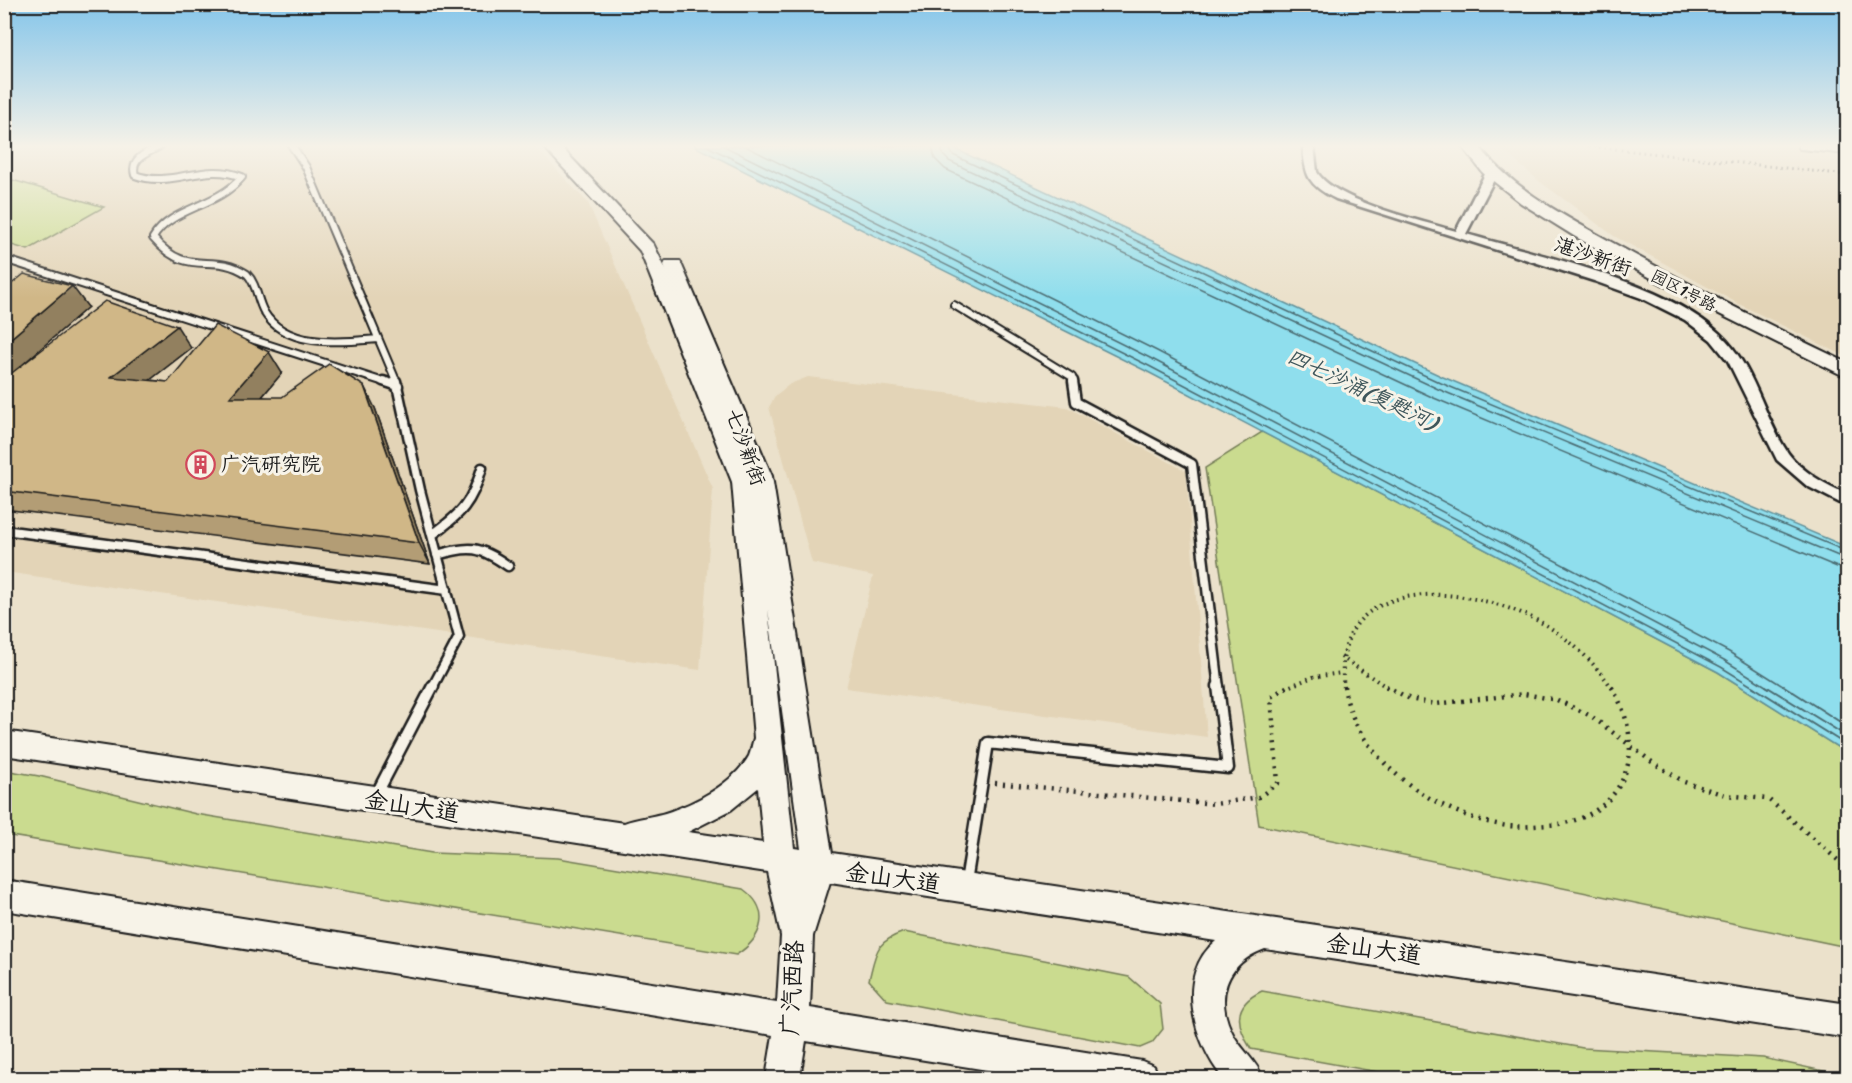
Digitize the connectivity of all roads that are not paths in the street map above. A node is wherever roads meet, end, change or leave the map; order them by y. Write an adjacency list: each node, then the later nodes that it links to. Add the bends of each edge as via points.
1 (223, 197): 11 (lane, via 162,223 153,238 178,263 220,264 250,274 258,300 279,329 315,339)
2 (318, 197): 11 (lane)
3 (599, 197): 21 (street, 七沙新街, via 648,249 743,482)
4 (619, 197): 26 (street, 七沙新街, via 664,243 761,476)
5 (1342, 197): 8 (street, 湛沙新街)
6 (1479, 197): 8 (street)
7 (1526, 197): 12 (street, 园区1号路, via 1643,269)
8 (1459, 236): 15 (street, 湛沙新街, via 1627,288 1665,303 1685,316 1716,338 1730,355 1782,456 1793,468)
9 (4, 260): 13 (lane)
10 (954, 304): 27 (lane, via 1072,377 1076,402 1192,464 1228,768 988,743)
11 (378, 339): 13 (lane)
12 (1848, 371)
13 (398, 386): 17 (lane)
14 (482, 468): 17 (lane, via 474,498 466,510)
15 (1848, 501)
16 (4, 530): 20 (lane)
17 (432, 535): 18 (lane)
18 (437, 555): 19 (lane, via 464,547 484,548); 20 (lane)
19 (508, 566)
20 (447, 590): 23 (lane, via 459,637)
21 (768, 735): 24 (street, via 755,770 743,785 711,807 642,833); 25 (street, 七沙新街)
22 (4, 744): 23 (street, 金山大道)
23 (374, 800): 24 (street, 金山大道)
24 (606, 836): 25 (street, 金山大道)
25 (780, 862): 26 (street, 金山大道); 30 (street, 广汽西路)
26 (819, 867): 27 (street, 金山大道); 30 (street)
27 (965, 889): 29 (street, 金山大道)
28 (4, 895): 32 (street)
29 (1264, 933): 31 (street, 金山大道); 35 (street, via 1239,942 1219,960 1208,986 1209,1017 1221,1049)
30 (797, 936): 32 (street, 广汽西路)
31 (1848, 1021)
32 (792, 1024): 33 (street, 广汽西路); 34 (street)
33 (783, 1078)
34 (1142, 1078)
35 (1246, 1078)

